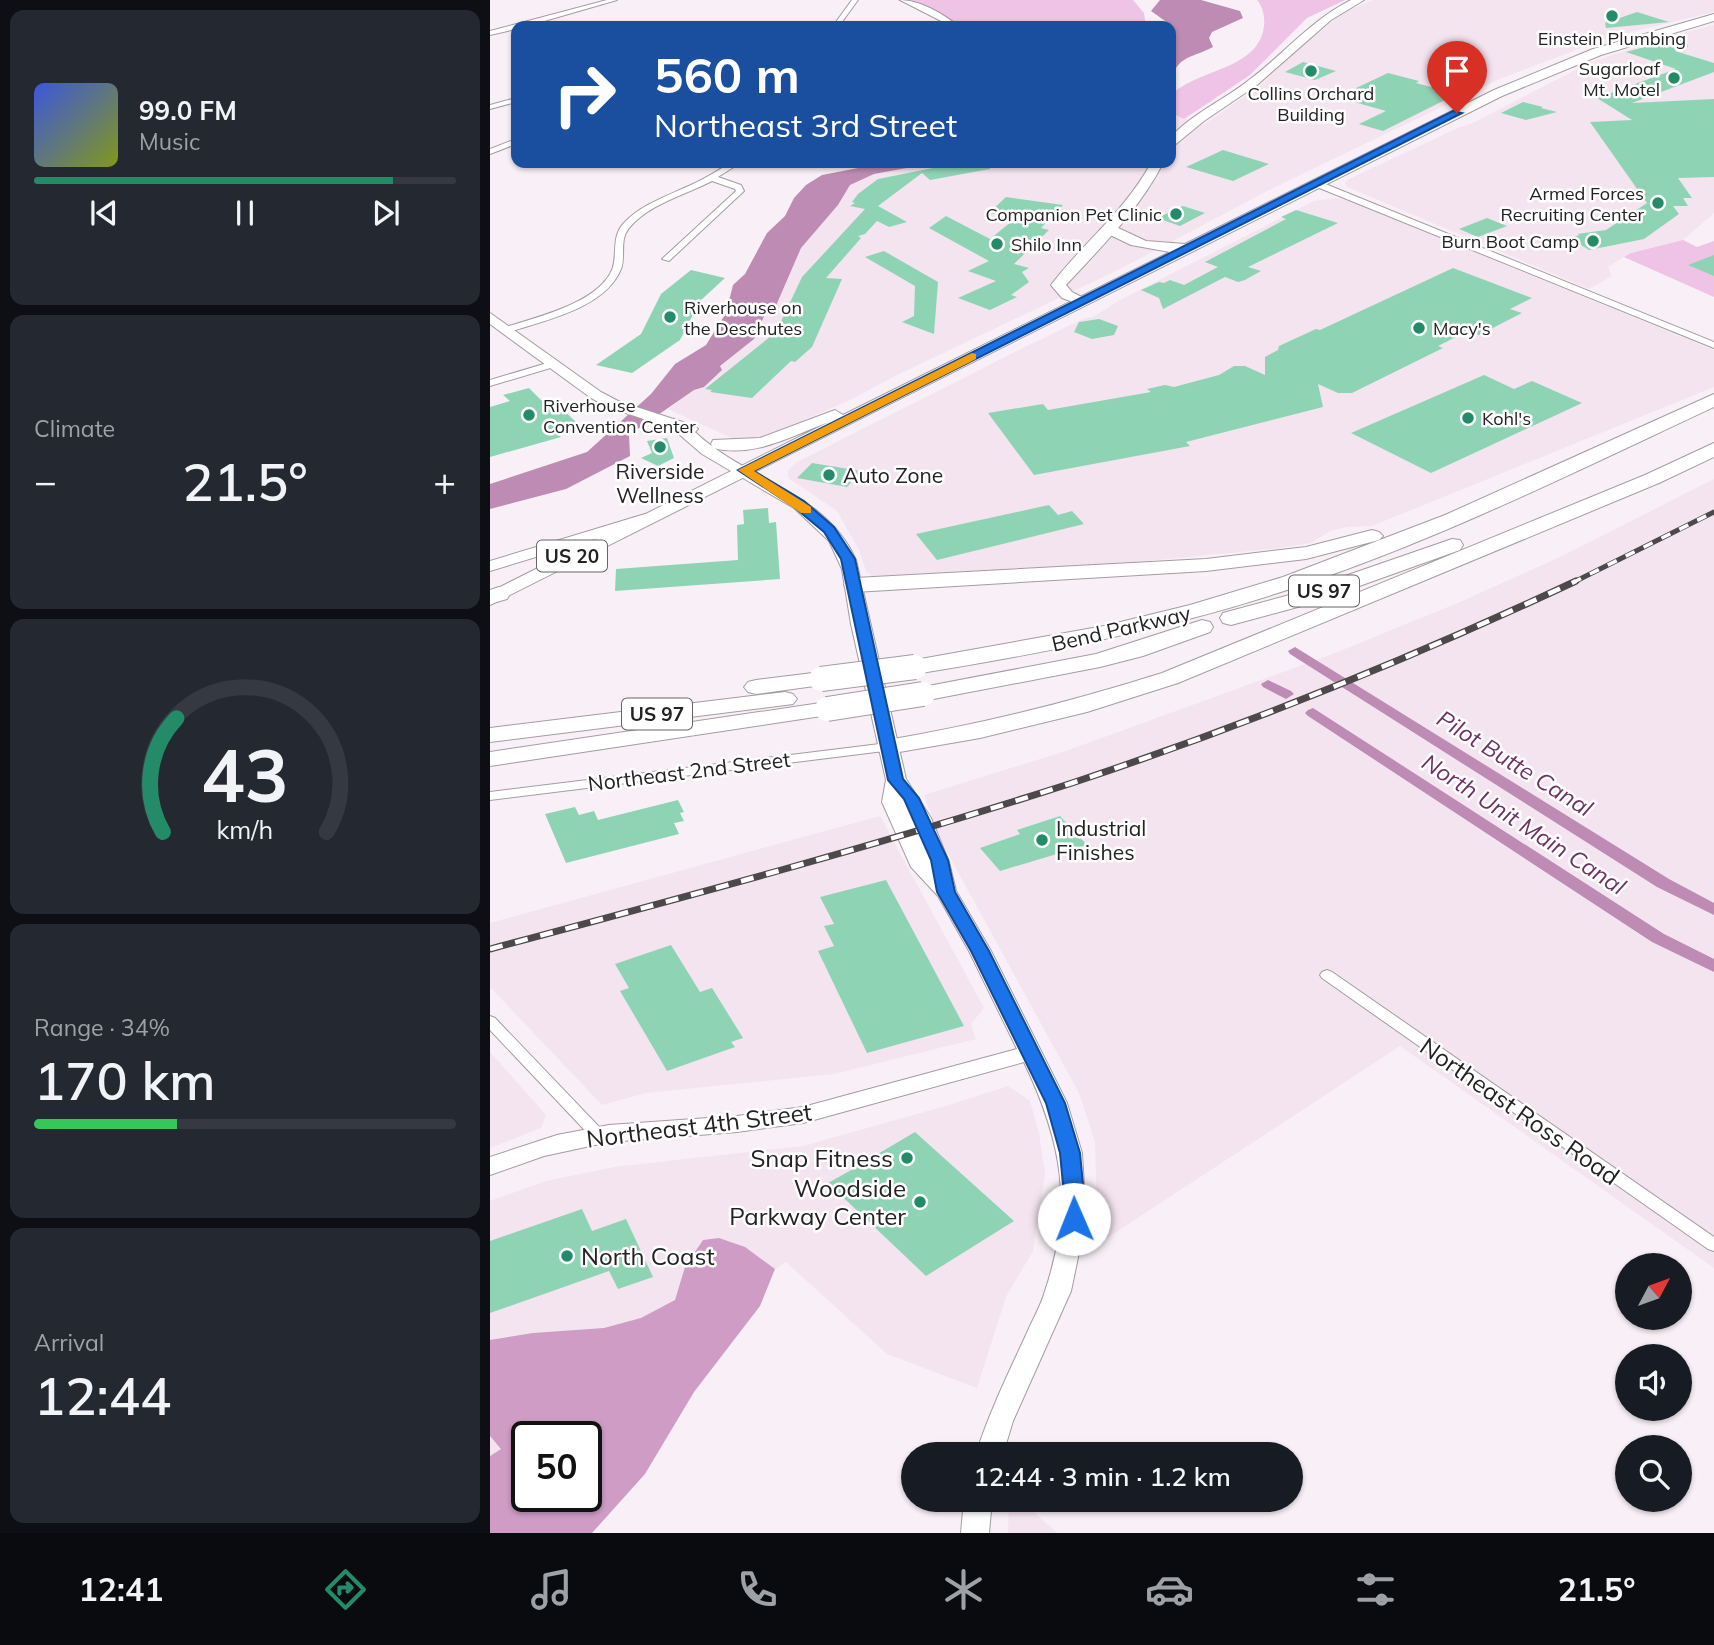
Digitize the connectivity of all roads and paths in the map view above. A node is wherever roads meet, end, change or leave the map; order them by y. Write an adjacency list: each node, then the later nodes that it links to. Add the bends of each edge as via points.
1 (614, 0): 6 (street)
2 (855, 0): 7 (street)
3 (903, 0): 8 (street)
4 (1359, 0): 13 (main road, via 1315,25 1263,75)
5 (1714, 17): 19 (main road, US 20, via 1563,64)
6 (539, 21)
7 (840, 21)
8 (947, 21)
9 (511, 28): 10 (street)
10 (490, 33)
11 (511, 101): 12 (street)
12 (490, 107)
13 (1176, 139)
14 (511, 143): 15 (street)
15 (490, 152)
16 (728, 168): 18 (street)
17 (1154, 168): 20 (main road)
18 (712, 178): 24 (street, via 740,191); 27 (street, via 625,227 617,241 618,266 601,290 577,304)
19 (1315, 183): 23 (main road, US 20); 28 (street)
20 (1111, 230): 21 (main road); 22 (main road, via 1134,244)
21 (1101, 242): 22 (main road); 25 (main road, via 1058,285)
22 (1161, 248): 23 (main road)
23 (1185, 248): 25 (main road, US 20)
24 (666, 259)
25 (1082, 301): 32 (main road, US 20)
26 (490, 317): 27 (main road)
27 (509, 329): 29 (main road)
28 (1714, 345)
29 (554, 363): 30 (street); 33 (main road, via 578,384 613,404)
30 (490, 383)
31 (1714, 400): 34 (highway, Bend Parkway / US 97)
32 (881, 402): 35 (main road, via 808,422 756,446); 37 (main road, US 20)
33 (680, 427): 35 (main road, via 695,429); 37 (main road, via 723,461)
34 (1650, 429): 40 (highway, via 1536,469 1417,521 1306,553 1206,565); 42 (highway, Bend Parkway / US 97, via 1388,546 1293,582 1183,615)
35 (719, 444): 37 (main road, via 737,455)
36 (1714, 448): 42 (highway, Bend Parkway / US 97, via 1301,599 1152,646 1029,674); 46 (highway, via 1652,479 1170,678 1087,705)
37 (744, 470): 38 (main road, US 20); 40 (main road, via 799,504 829,530 844,550)
38 (645, 519): 39 (main road); 41 (main road, US 20)
39 (490, 566)
40 (855, 585): 46 (main road)
41 (492, 596)
42 (919, 681): 43 (highway, bridge)
43 (824, 694): 44 (highway, US 97); 45 (highway, US 97); 47 (highway)
44 (490, 719)
45 (490, 735)
46 (888, 747): 48 (street, Northeast 2nd Street); 51 (main road, via 896,780 892,803 906,835 921,867 946,892 980,951)
47 (490, 759)
48 (490, 796)
49 (1327, 975): 54 (street, Northeast Ross Road)
50 (490, 1021): 52 (street)
51 (1030, 1053): 52 (main road, Northeast 4th Street, via 766,1122); 55 (main road, via 1055,1103 1070,1153 1074,1219 1058,1291)
52 (599, 1136): 53 (main road, Northeast 4th Street, via 550,1144)
53 (490, 1166)
54 (1714, 1245)
55 (994, 1442)
56 (977, 1512): 57 (main road)
57 (975, 1533)

